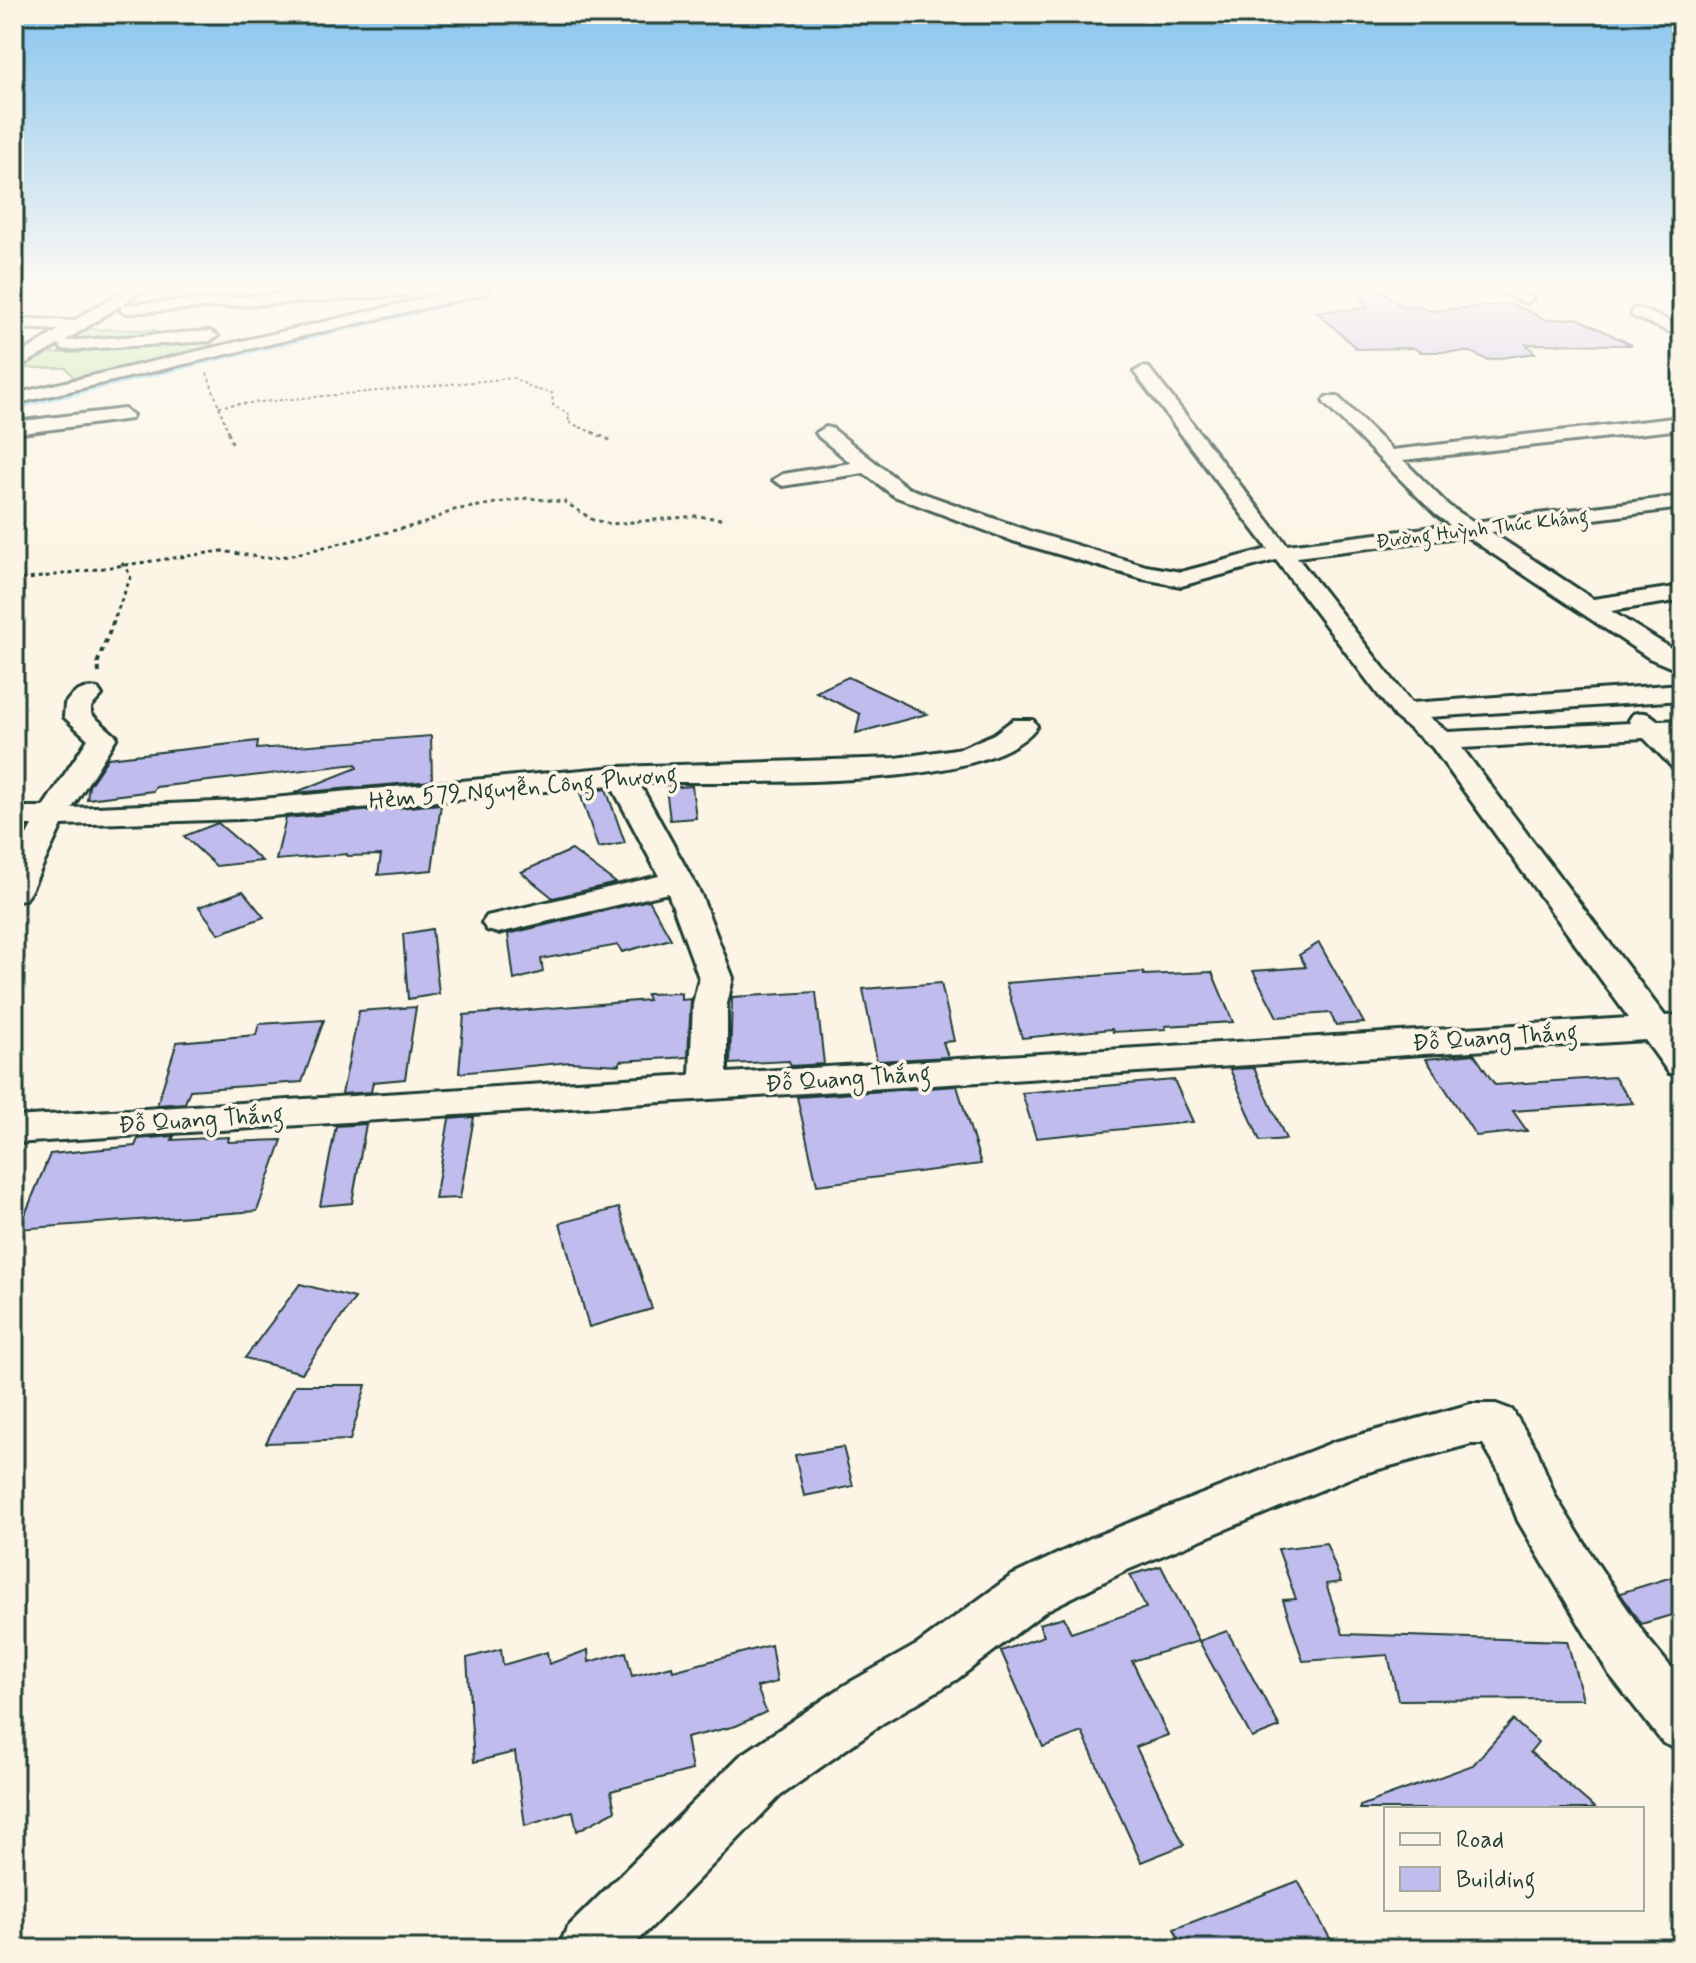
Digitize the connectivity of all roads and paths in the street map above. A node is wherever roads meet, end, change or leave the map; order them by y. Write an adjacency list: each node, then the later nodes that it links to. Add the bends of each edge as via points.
1 (91, 381): 6 (street)
2 (210, 381): 8 (path)
3 (474, 381): 8 (path)
4 (519, 381): 13 (path, via 548,390 553,405 570,415 568,422)
5 (1150, 381): 21 (street)
6 (14, 399)
7 (1332, 401): 15 (street)
8 (219, 406): 14 (path)
9 (124, 415): 11 (street)
10 (1682, 423): 15 (street)
11 (14, 428)
12 (826, 433): 16 (street, Đường Huỳnh Thúc Kháng)
13 (612, 441)
14 (232, 443)
15 (1388, 456): 20 (street, via 1442,510)
16 (867, 466): 17 (street); 21 (street, Đường Huỳnh Thúc Kháng, via 893,488 923,501 1143,572 1191,578)
17 (783, 480)
18 (1682, 502): 20 (street, Đường Huỳnh Thúc Kháng)
19 (722, 519): 22 (path, via 696,516 611,524 593,520 565,502 528,498 454,510 425,523 288,556 222,551)
20 (1474, 529): 21 (street, Đường Huỳnh Thúc Kháng); 25 (street)
21 (1282, 552): 30 (street)
22 (122, 563): 23 (path); 28 (path, via 131,576 98,661 99,680)
23 (14, 581)
24 (1682, 593): 25 (street)
25 (1589, 607): 26 (street)
26 (1682, 664)
27 (1682, 692): 29 (street)
28 (89, 695): 38 (street, via 78,704 77,717 103,737)
29 (1618, 697): 30 (street); 33 (street)
30 (1404, 711): 34 (street)
31 (1023, 726): 36 (street, Hẻm 579 Nguyễn Công Phương, via 1005,742 974,755 936,762)
32 (1682, 728): 33 (street)
33 (1652, 729): 34 (street); 35 (street)
34 (1442, 741): 42 (street)
35 (1682, 761)
36 (621, 776): 38 (street, Hẻm 579 Nguyễn Công Phương, via 294,806); 39 (street)
37 (14, 816): 38 (street, Hẻm 579 Nguyễn Công Phương)
38 (51, 817): 40 (street)
39 (678, 881): 41 (street); 44 (street, via 716,978 710,1004)
40 (14, 892)
41 (498, 923)
42 (1668, 1026): 43 (street); 44 (street, Đỗ Quang Thắng)
43 (1682, 1064)
44 (708, 1087): 45 (street, Đỗ Quang Thắng)
45 (14, 1130)
46 (1682, 1724): 47 (street, via 1628,1656 1578,1579 1496,1424 1471,1424 1351,1456 1109,1554 1029,1593 937,1662 864,1704 760,1776)
47 (588, 1949)

